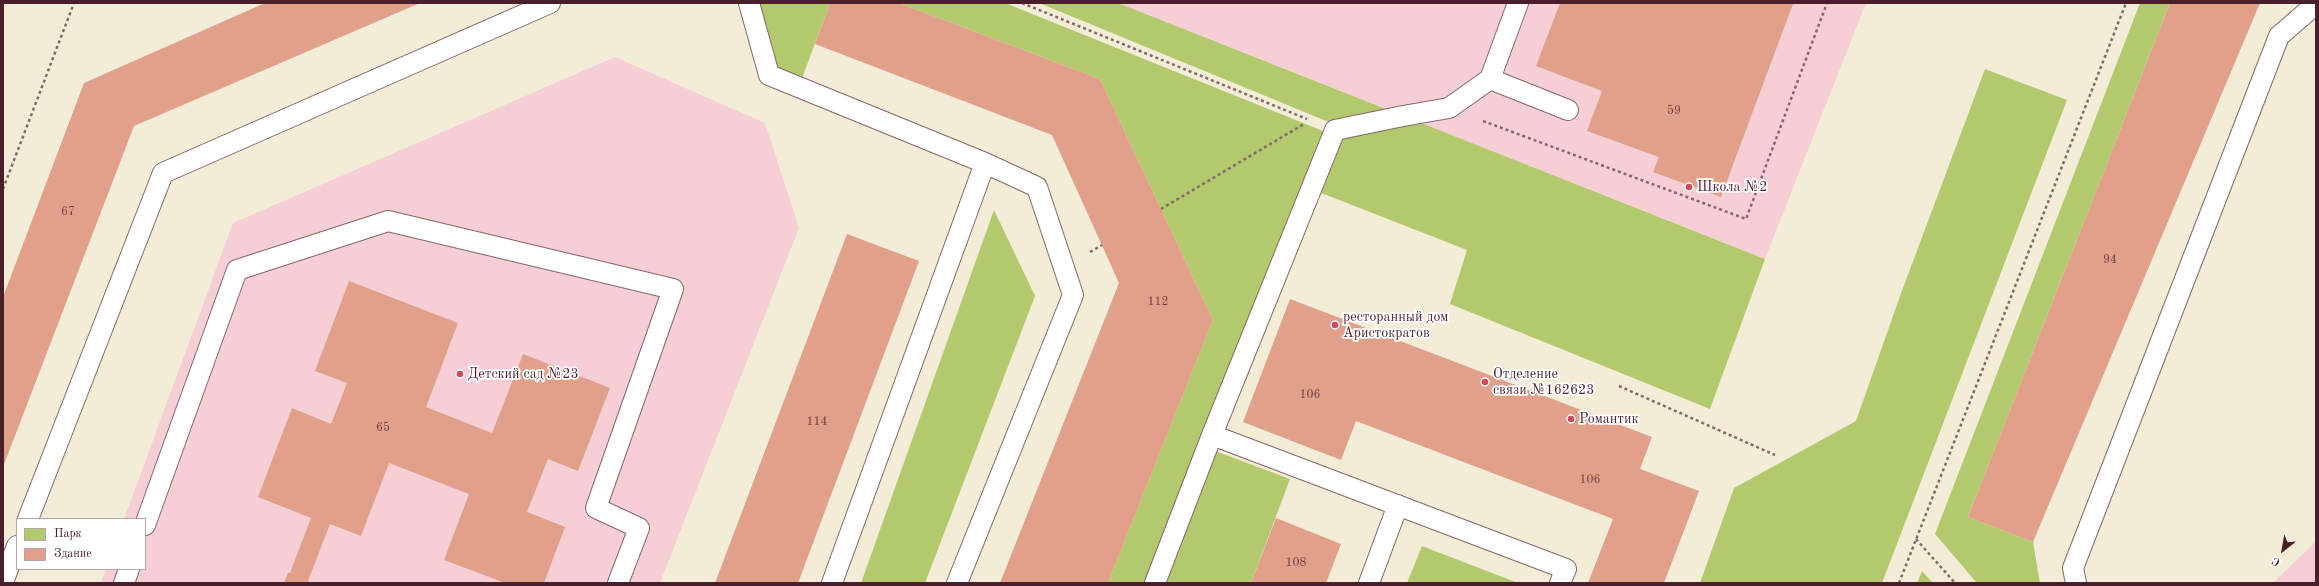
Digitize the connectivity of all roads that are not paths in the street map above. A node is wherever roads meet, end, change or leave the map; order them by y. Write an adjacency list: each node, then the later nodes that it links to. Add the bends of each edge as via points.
1 (550, 3): 10 (lane, via 163,173)
2 (749, 3): 7 (lane, via 769,75)
3 (1518, 3): 5 (lane)
4 (2316, 4): 22 (lane, via 2279,36 2073,568)
5 (1490, 79): 6 (lane); 8 (lane, via 1449,108 1335,130)
6 (1568, 110)
7 (985, 163): 17 (lane); 18 (lane, via 1036,187 1073,295)
8 (1212, 435): 9 (lane); 19 (lane)
9 (1398, 505): 20 (lane); 21 (lane, via 1566,569)
10 (28, 518)
11 (146, 522): 16 (lane, via 237,270 388,221 673,289 596,508 639,528)
12 (16, 549): 14 (lane)
13 (129, 570): 15 (lane)
14 (3, 582)
15 (124, 583)
16 (618, 583)
17 (832, 583)
18 (957, 583)
19 (1155, 583)
20 (1369, 583)
21 (1560, 583)
22 (2076, 583)

